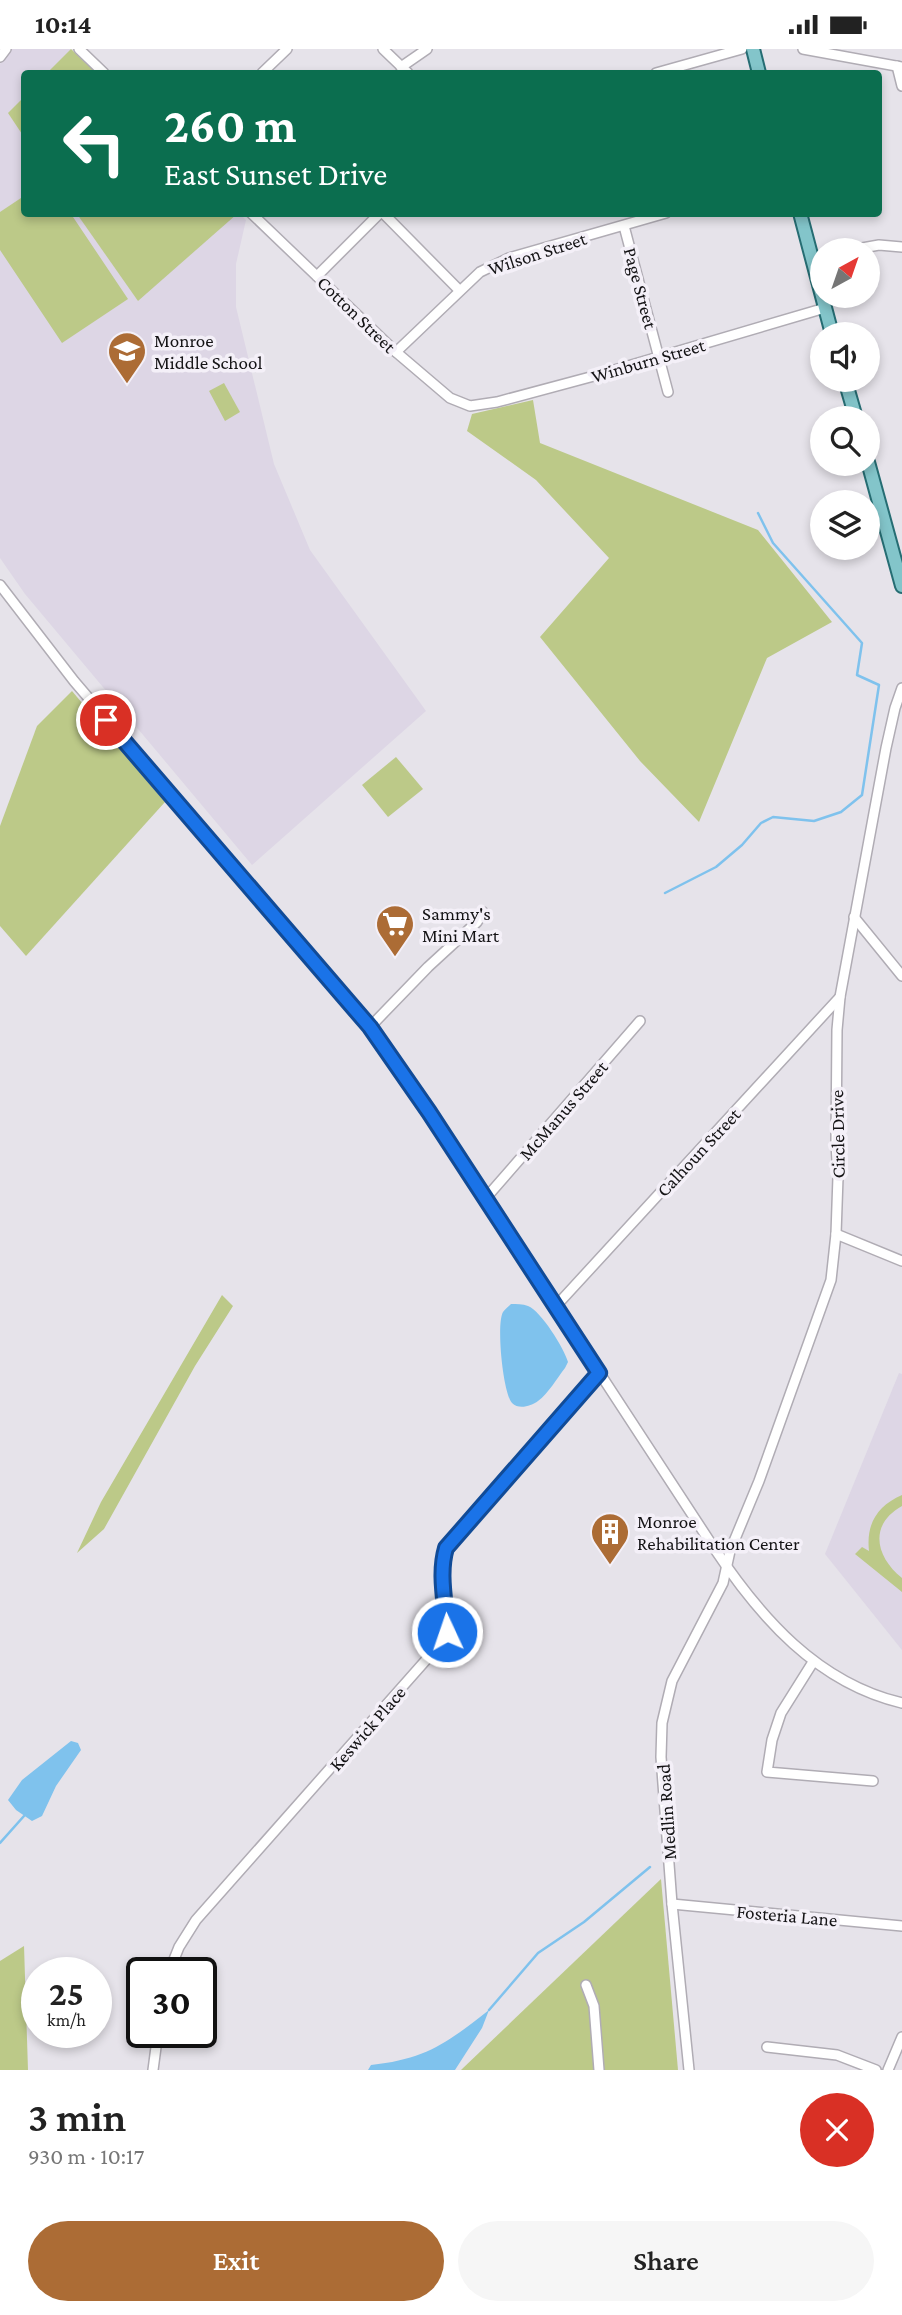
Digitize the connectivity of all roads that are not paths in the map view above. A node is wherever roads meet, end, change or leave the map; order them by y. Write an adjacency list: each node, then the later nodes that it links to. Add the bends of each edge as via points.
1 (6, 49): 9 (street)
2 (79, 49): 11 (street)
3 (286, 49): 12 (street)
4 (383, 49): 13 (street)
5 (427, 49): 13 (street)
6 (742, 49): 14 (street)
7 (753, 49): 15 (main road)
8 (803, 49): 10 (street)
9 (0, 57)
10 (900, 66): 16 (street)
11 (101, 70)
12 (265, 70)
13 (405, 70)
14 (667, 70)
15 (759, 70)
16 (902, 86)
17 (255, 217): 26 (street, Cotton Street)
18 (378, 217): 26 (street)
19 (386, 217): 27 (street)
20 (653, 217): 22 (street, Wilson Street)
21 (802, 217): 23 (main road)
22 (624, 226): 27 (street, Wilson Street, via 509,258 480,272); 31 (street, Page Street)
23 (810, 239)
24 (880, 245): 25 (street)
25 (902, 247)
26 (317, 276): 30 (street, Cotton Street)
27 (459, 290): 30 (street, Wilson Street)
28 (825, 308): 29 (main road); 31 (street, Winburn Street)
29 (829, 322)
30 (396, 352): 33 (street, Cotton Street, via 450,398)
31 (660, 357): 32 (street, Page Street); 33 (street, Winburn Street)
32 (668, 392)
33 (470, 406)
34 (872, 476): 35 (main road)
35 (902, 584)
36 (0, 586): 43 (street, via 74,681)
37 (902, 688): 39 (street, Circle Drive)
38 (483, 912): 43 (street)
39 (854, 917): 40 (street); 41 (street, Circle Drive)
40 (902, 976)
41 (840, 997): 45 (street, Circle Drive); 47 (street, Calhoun Street)
42 (640, 1021): 44 (street, McManus Street)
43 (370, 1027): 44 (street)
44 (485, 1199): 47 (street)
45 (836, 1234): 46 (street); 49 (street, Circle Drive, via 831,1280)
46 (902, 1261)
47 (556, 1306): 48 (street)
48 (599, 1373): 49 (street); 55 (street, Keswick Place, via 446,1548 441,1575 447,1632 441,1643 196,1920)
49 (727, 1567): 50 (street, via 775,1628); 53 (street, Medlin Road, via 672,1681 662,1723)
50 (813, 1662): 51 (street, via 867,1692); 52 (street, via 781,1713 766,1772)
51 (902, 1703)
52 (873, 1781)
53 (673, 1904): 54 (street, Fosteria Lane); 62 (street, Medlin Road)
54 (902, 1926)
55 (175, 1957)
56 (586, 1985): 61 (street, via 594,2006)
57 (902, 2037): 64 (street)
58 (767, 2047): 63 (street, via 837,2055)
59 (156, 2048): 60 (street)
60 (153, 2070)
61 (599, 2070)
62 (689, 2070)
63 (876, 2070)
64 (888, 2070)

